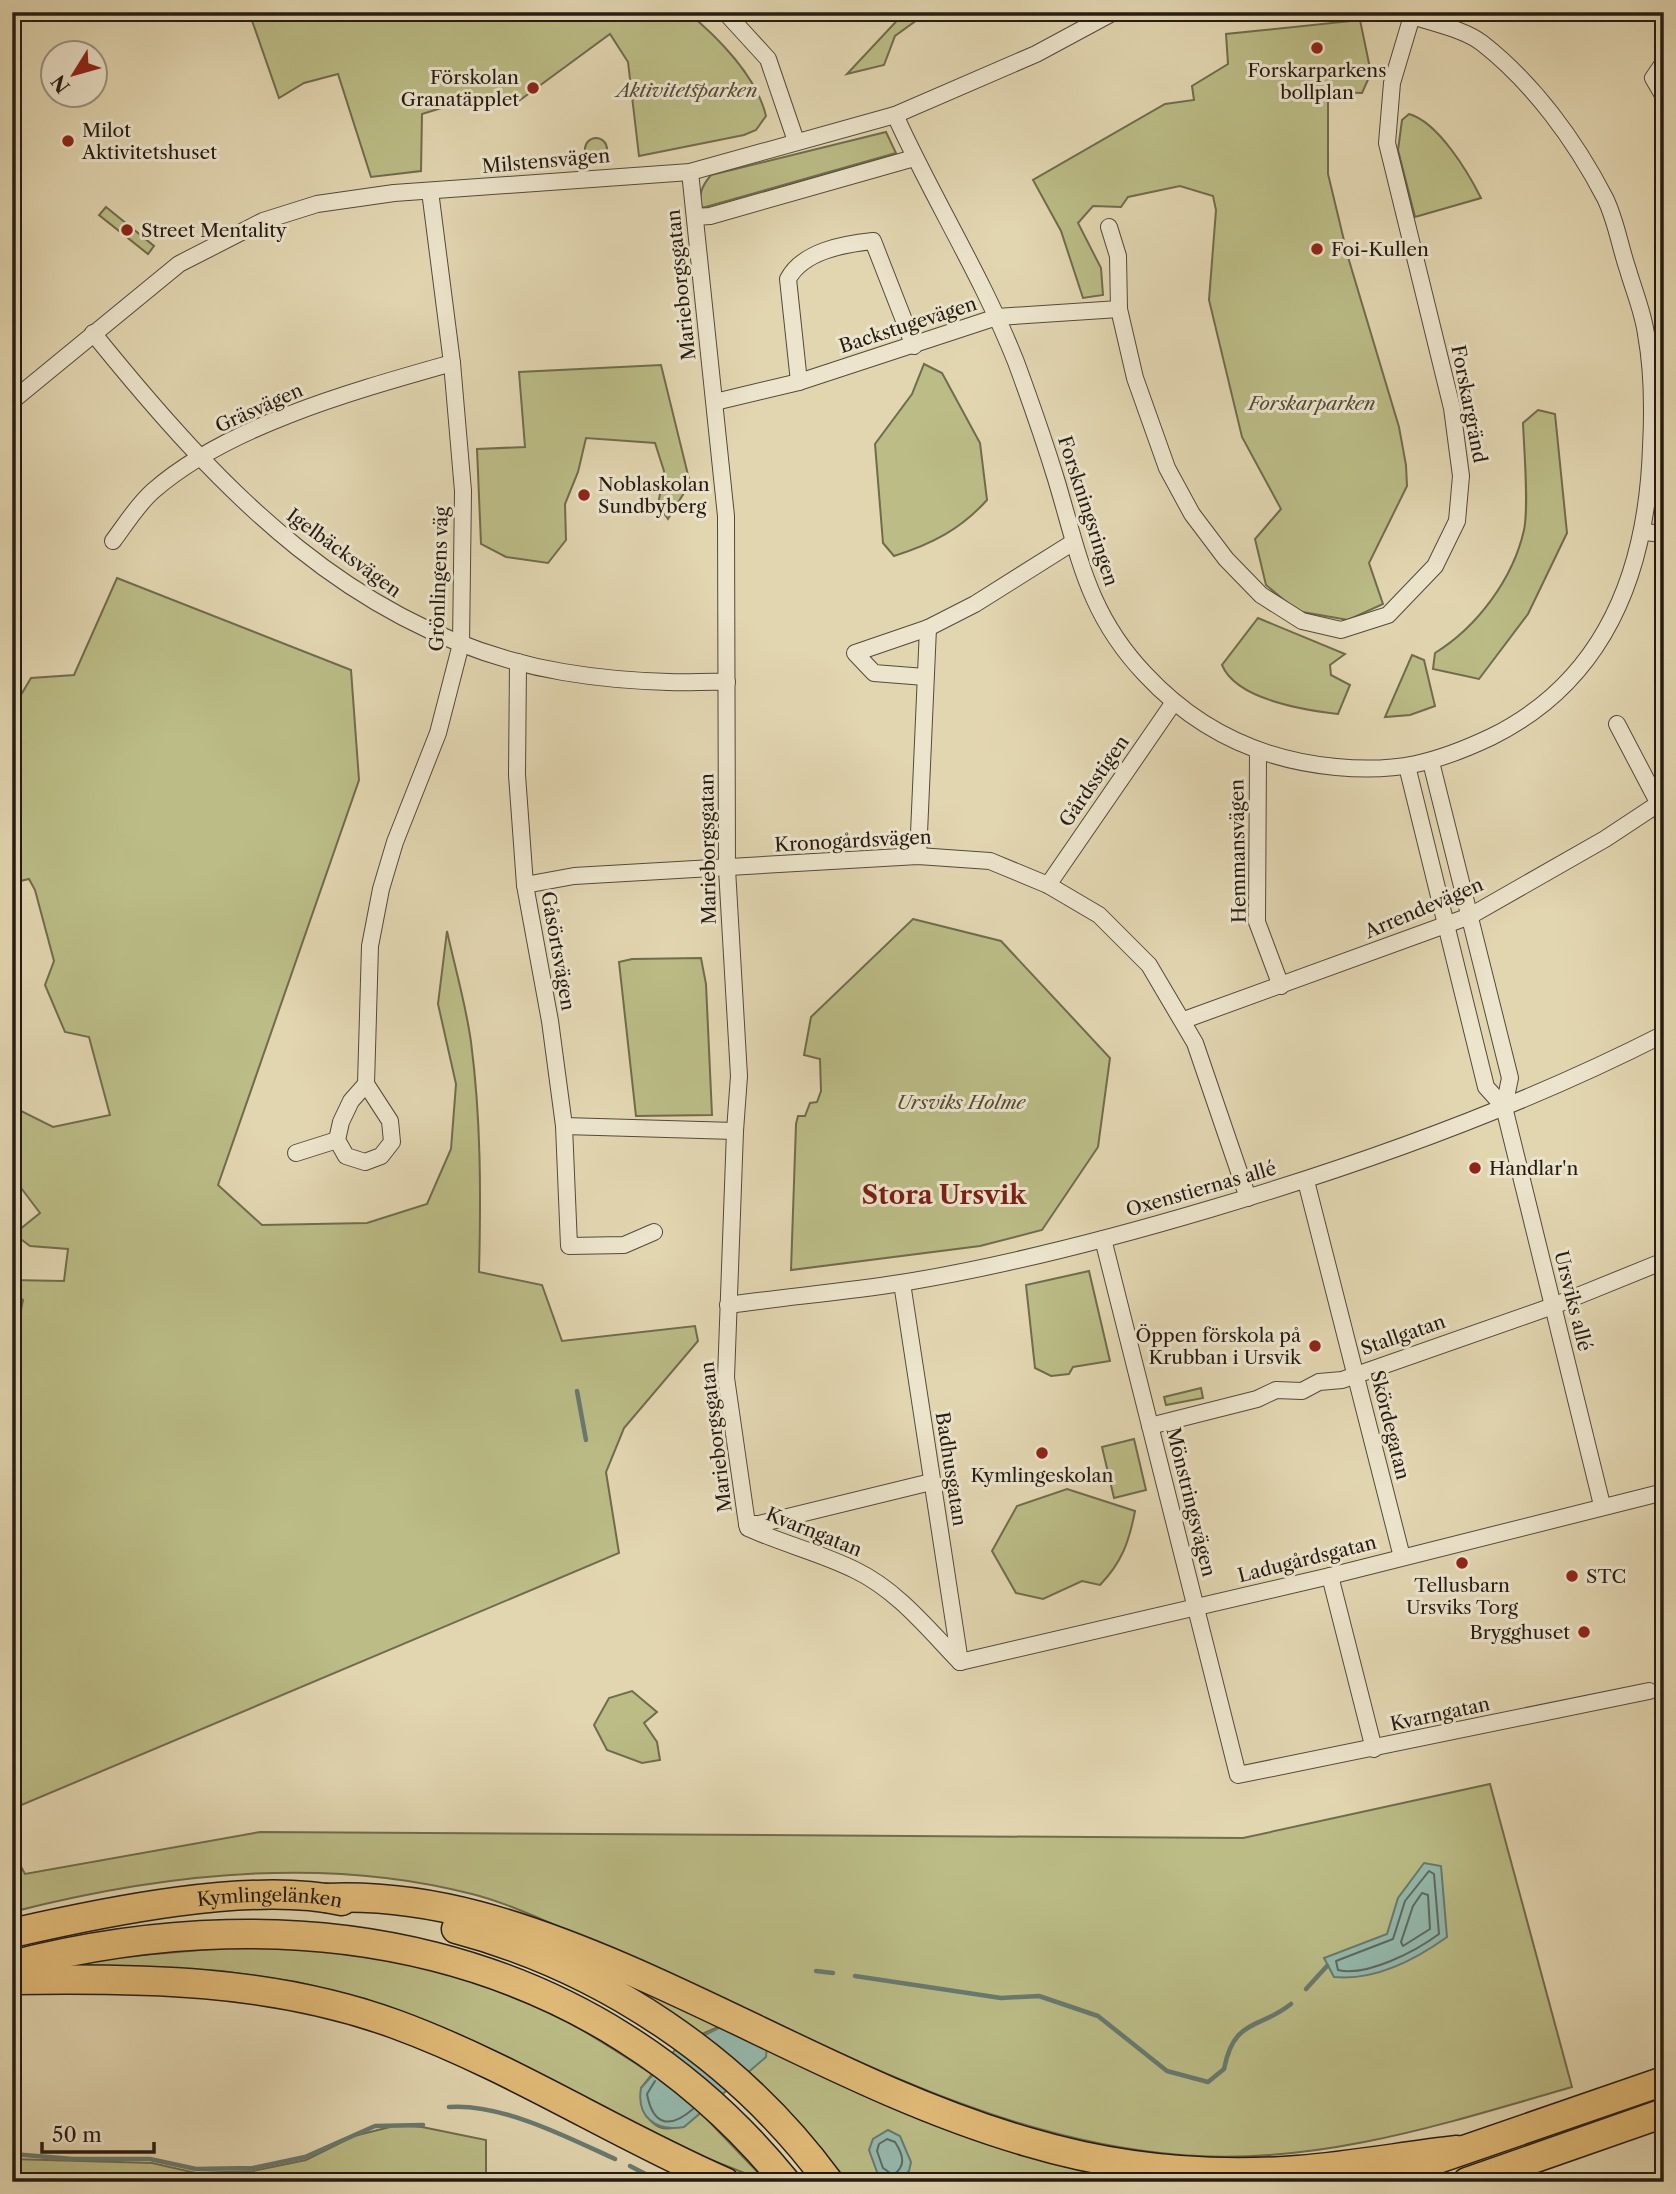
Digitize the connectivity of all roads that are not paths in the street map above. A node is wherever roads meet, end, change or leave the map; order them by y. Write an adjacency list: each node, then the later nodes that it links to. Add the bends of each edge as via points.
1 (725, 12): 7 (street, via 768,59)
2 (1114, 12): 6 (street, Milstensvägen, via 1036,54)
3 (1407, 14): 13 (street, Forskargränd, via 1392,83 1387,143 1452,408 1461,476 1457,521 1435,566 1406,599 1388,615 1341,629 1302,621 1261,595 1192,514 1167,468 1135,378); 22 (street, Forskningsringen, via 1478,39 1529,87 1561,127 1606,201 1646,330 1653,393)
4 (1664, 62): 5 (street, via 1653,78)
5 (1664, 97)
6 (895, 115): 7 (street, Milstensvägen); 8 (street, Forskningsringen)
7 (796, 141): 9 (street, Milstensvägen)
8 (914, 158): 11 (street); 14 (street, Forskningsringen)
9 (690, 172): 10 (street, Milstensvägen); 11 (street, Marieborgsgatan)
10 (430, 191): 15 (street, Milstensvägen, via 317,204 263,221 179,264); 17 (street, Grönlingens väg)
11 (695, 217): 20 (street, Marieborgsgatan)
12 (1109, 227): 13 (street, Forskargränd, via 1118,256)
13 (1119, 309): 14 (street, Backstugevägen)
14 (997, 317): 16 (street, Backstugevägen); 25 (street, Forskningsringen, via 1056,481)
15 (93, 333): 19 (street, Milstensvägen); 21 (street, Igelbäcksvägen)
16 (914, 346): 18 (street, Backstugevägen); 18 (street, via 873,241 811,256 794,267 788,279)
17 (452, 363): 21 (street, Gräsvägen, via 276,420); 27 (street, Grönlingens väg, via 463,491)
18 (799, 382): 20 (street, Backstugevägen)
19 (12, 401)
20 (715, 402): 30 (street, Marieborgsgatan, via 726,516)
21 (200, 458): 24 (street, Gräsvägen, via 152,491); 27 (street, Igelbäcksvägen, via 262,520 323,567 381,608)
22 (1644, 532): 23 (street); 34 (street, Forskningsringen, via 1620,606 1575,676 1513,726)
23 (1664, 534)
24 (113, 541)
25 (1072, 543): 26 (street); 31 (street, Forskningsringen, via 1112,635)
26 (928, 628): 29 (street); 29 (street, via 855,653 874,673)
27 (461, 644): 28 (street, Igelbäcksvägen); 49 (street, Grönlingens väg, via 438,733 381,889 370,946)
28 (518, 662): 30 (street, Igelbäcksvägen, via 613,678); 40 (street, Gåsörtsvägen, via 517,775)
29 (925, 677): 38 (street)
30 (727, 682): 39 (street, Marieborgsgatan)
31 (1174, 702): 33 (street, Forskningsringen); 41 (street, Gårdsstigen)
32 (1617, 724): 36 (street)
33 (1258, 753): 35 (street, Forskningsringen, via 1351,769); 44 (street, Hemmansvägen, via 1257,922)
34 (1431, 762): 35 (street, Forskningsringen); 42 (street, Ursviks allé)
35 (1407, 766): 43 (street, Ursviks allé)
36 (1661, 802): 37 (street); 42 (street, Arrendevägen)
37 (1664, 821)
38 (918, 856): 39 (street, Kronogårdsvägen); 41 (street, Kronogårdsvägen, via 990,861)
39 (727, 869): 40 (street, Kronogårdsvägen, via 574,876); 52 (street, Marieborgsgatan, via 739,1076)
40 (525, 885): 51 (street, Gåsörtsvägen)
41 (1048, 885): 45 (street, Kronogårdsvägen, via 1098,915 1149,965)
42 (1469, 916): 43 (street, Arrendevägen); 47 (street, Ursviks allé)
43 (1447, 925): 44 (street, Arrendevägen); 48 (street, Ursviks allé)
44 (1281, 986): 45 (street, Arrendevägen)
45 (1184, 1020): 56 (street, Kronogårdsvägen)
46 (1664, 1034): 50 (street, Oxenstiernas allé)
47 (1500, 1042): 48 (street); 50 (street, Ursviks allé, via 1510,1077)
48 (1477, 1049): 50 (street, Ursviks allé, via 1486,1087)
49 (366, 1084): 53 (street, via 351,1101); 53 (street, via 390,1121 392,1142 381,1156 365,1163 346,1156)
50 (1504, 1107): 55 (street, Oxenstiernas allé); 62 (street, Ursviks allé)
51 (564, 1126): 52 (street); 57 (street, Gåsörtsvägen, via 569,1246 624,1245)
52 (734, 1131): 61 (street, Marieborgsgatan)
53 (337, 1140): 54 (street)
54 (296, 1153)
55 (1306, 1181): 56 (street, Oxenstiernas allé); 63 (street, Skördegatan)
56 (1248, 1198): 58 (street, Oxenstiernas allé)
57 (654, 1233)
58 (1103, 1239): 60 (street, Oxenstiernas allé); 64 (street, Mönstringsvägen)
59 (1664, 1261): 62 (street, Stallgatan)
60 (902, 1283): 61 (street, Oxenstiernas allé); 65 (street, Badhusgatan)
61 (727, 1305): 68 (street, Marieborgsgatan, via 726,1378)
62 (1553, 1306): 63 (street, Stallgatan); 67 (street, Ursviks allé)
63 (1355, 1374): 64 (street, Stallgatan, via 1302,1391 1276,1390); 69 (street, Skördegatan)
64 (1150, 1426): 71 (street, Mönstringsvägen)
65 (931, 1482): 68 (street); 72 (street, Badhusgatan)
66 (1664, 1492): 67 (street, Ladugårdsgatan)
67 (1602, 1505): 69 (street, Ladugårdsgatan)
68 (747, 1524): 72 (street, Kvarngatan, via 782,1544 855,1570 905,1605)
69 (1402, 1557): 70 (street, Ladugårdsgatan)
70 (1329, 1576): 71 (street, Ladugårdsgatan); 74 (street)
71 (1197, 1608): 72 (street, Ladugårdsgatan); 75 (street, Mönstringsvägen)
72 (960, 1662)
73 (1649, 1691): 74 (street, Kvarngatan)
74 (1374, 1749): 75 (street, Kvarngatan)
75 (1238, 1775)
76 (12, 1933): 78 (highway, Kymlingelänken, via 153,1906 231,1898 326,1898 484,1936)
77 (12, 1965): 85 (highway, Kymlingelänken, via 200,1935 328,1936 409,1948 481,1968 585,2013 647,2052 725,2115)
78 (604, 1973): 83 (highway, via 983,2128 1121,2163 1216,2172 1301,2170); 86 (highway, via 639,2007 712,2059 786,2128)
79 (12, 1980): 84 (highway, via 185,1980 271,1991 393,2023 493,2066)
80 (1664, 2081): 83 (highway)
81 (1664, 2113): 82 (highway)
82 (1594, 2136): 88 (highway); 89 (highway)
83 (1457, 2150): 87 (highway)
84 (725, 2182)
85 (786, 2182)
86 (829, 2182)
87 (1371, 2182)
88 (1467, 2182)
89 (1505, 2182)

